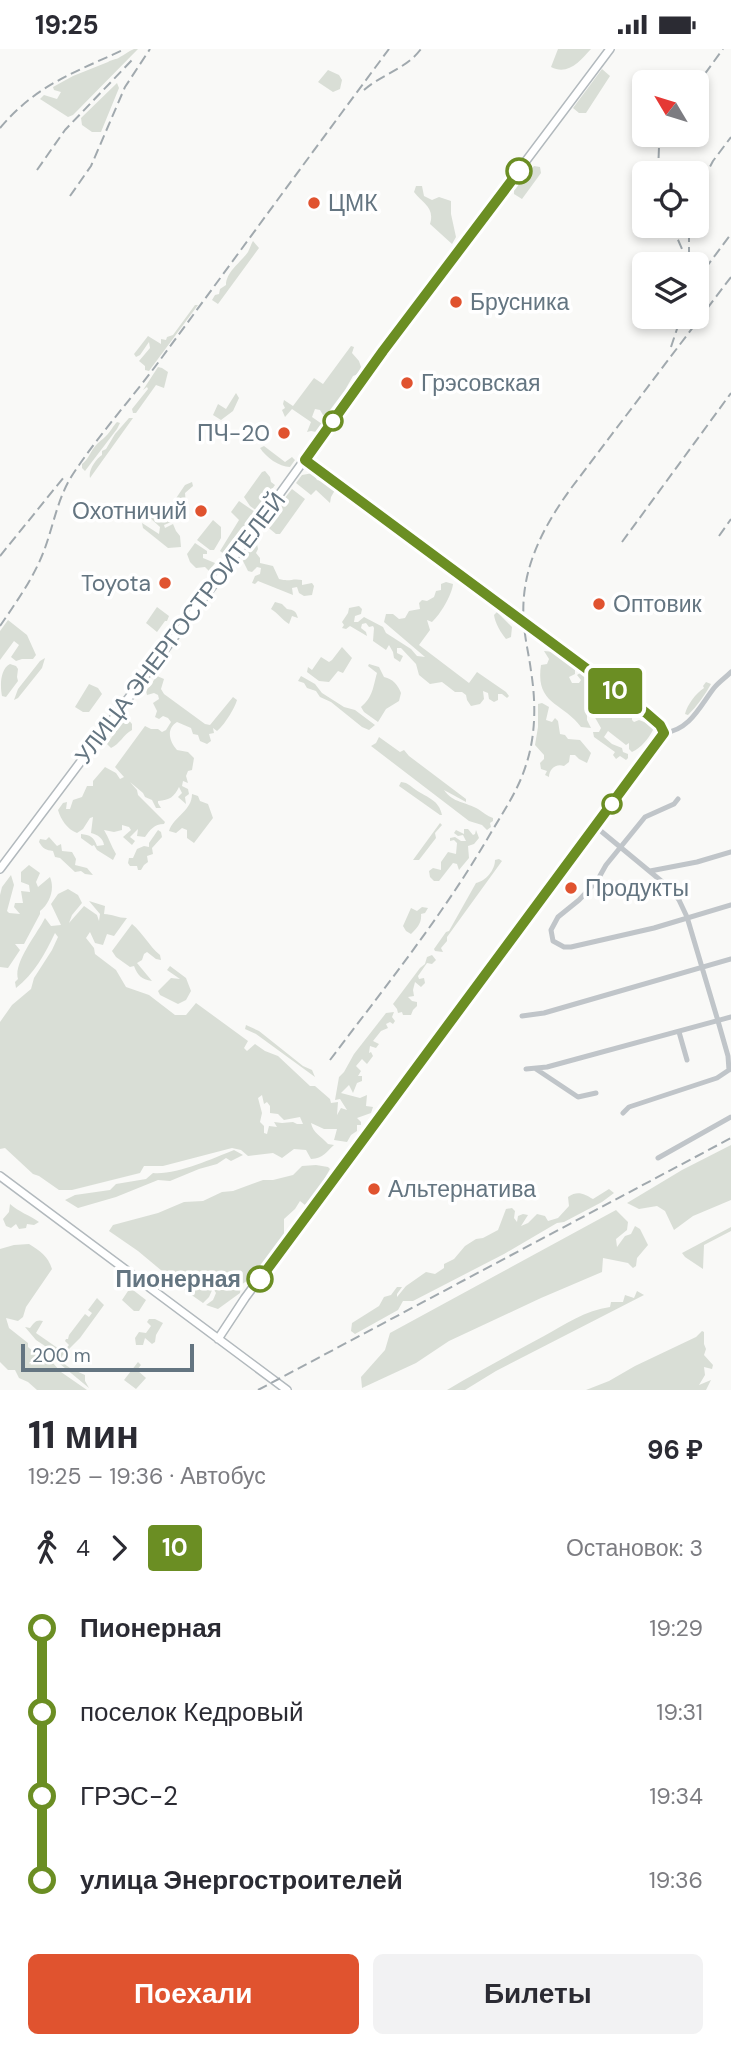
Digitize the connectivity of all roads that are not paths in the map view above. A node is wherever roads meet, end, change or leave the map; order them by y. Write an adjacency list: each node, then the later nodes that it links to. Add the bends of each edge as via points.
1 (610, 49): 2 (main road, УЛИЦА ЭНЕРГОСТРОИТЕЛЕЙ)
2 (305, 460): 4 (main road, via 645,712); 9 (main road, УЛИЦА ЭНЕРГОСТРОИТЕЛЕЙ)
3 (731, 672): 4 (street, via 686,725)
4 (664, 733): 6 (main road)
5 (678, 799): 7 (street, via 645,817)
6 (596, 827): 7 (street); 28 (main road)
7 (621, 847): 10 (street); 12 (street, via 597,881 553,924 551,936 558,946 571,947)
8 (731, 852): 10 (street)
9 (0, 869)
10 (650, 871): 12 (street, via 671,889)
11 (731, 905): 12 (street)
12 (687, 917): 14 (street)
13 (731, 959): 14 (street)
14 (702, 967): 15 (street); 17 (street)
15 (522, 1016)
16 (731, 1017): 17 (street)
17 (718, 1021): 18 (street); 22 (street)
18 (679, 1031): 19 (street); 21 (street)
19 (687, 1060)
20 (526, 1069): 21 (street)
21 (536, 1069): 23 (street, via 578,1097)
22 (730, 1072): 24 (street, via 641,1102)
23 (596, 1093)
24 (623, 1113)
25 (731, 1117): 26 (street)
26 (658, 1158)
27 (0, 1176): 28 (main road)
28 (218, 1339): 29 (main road)
29 (287, 1390)

